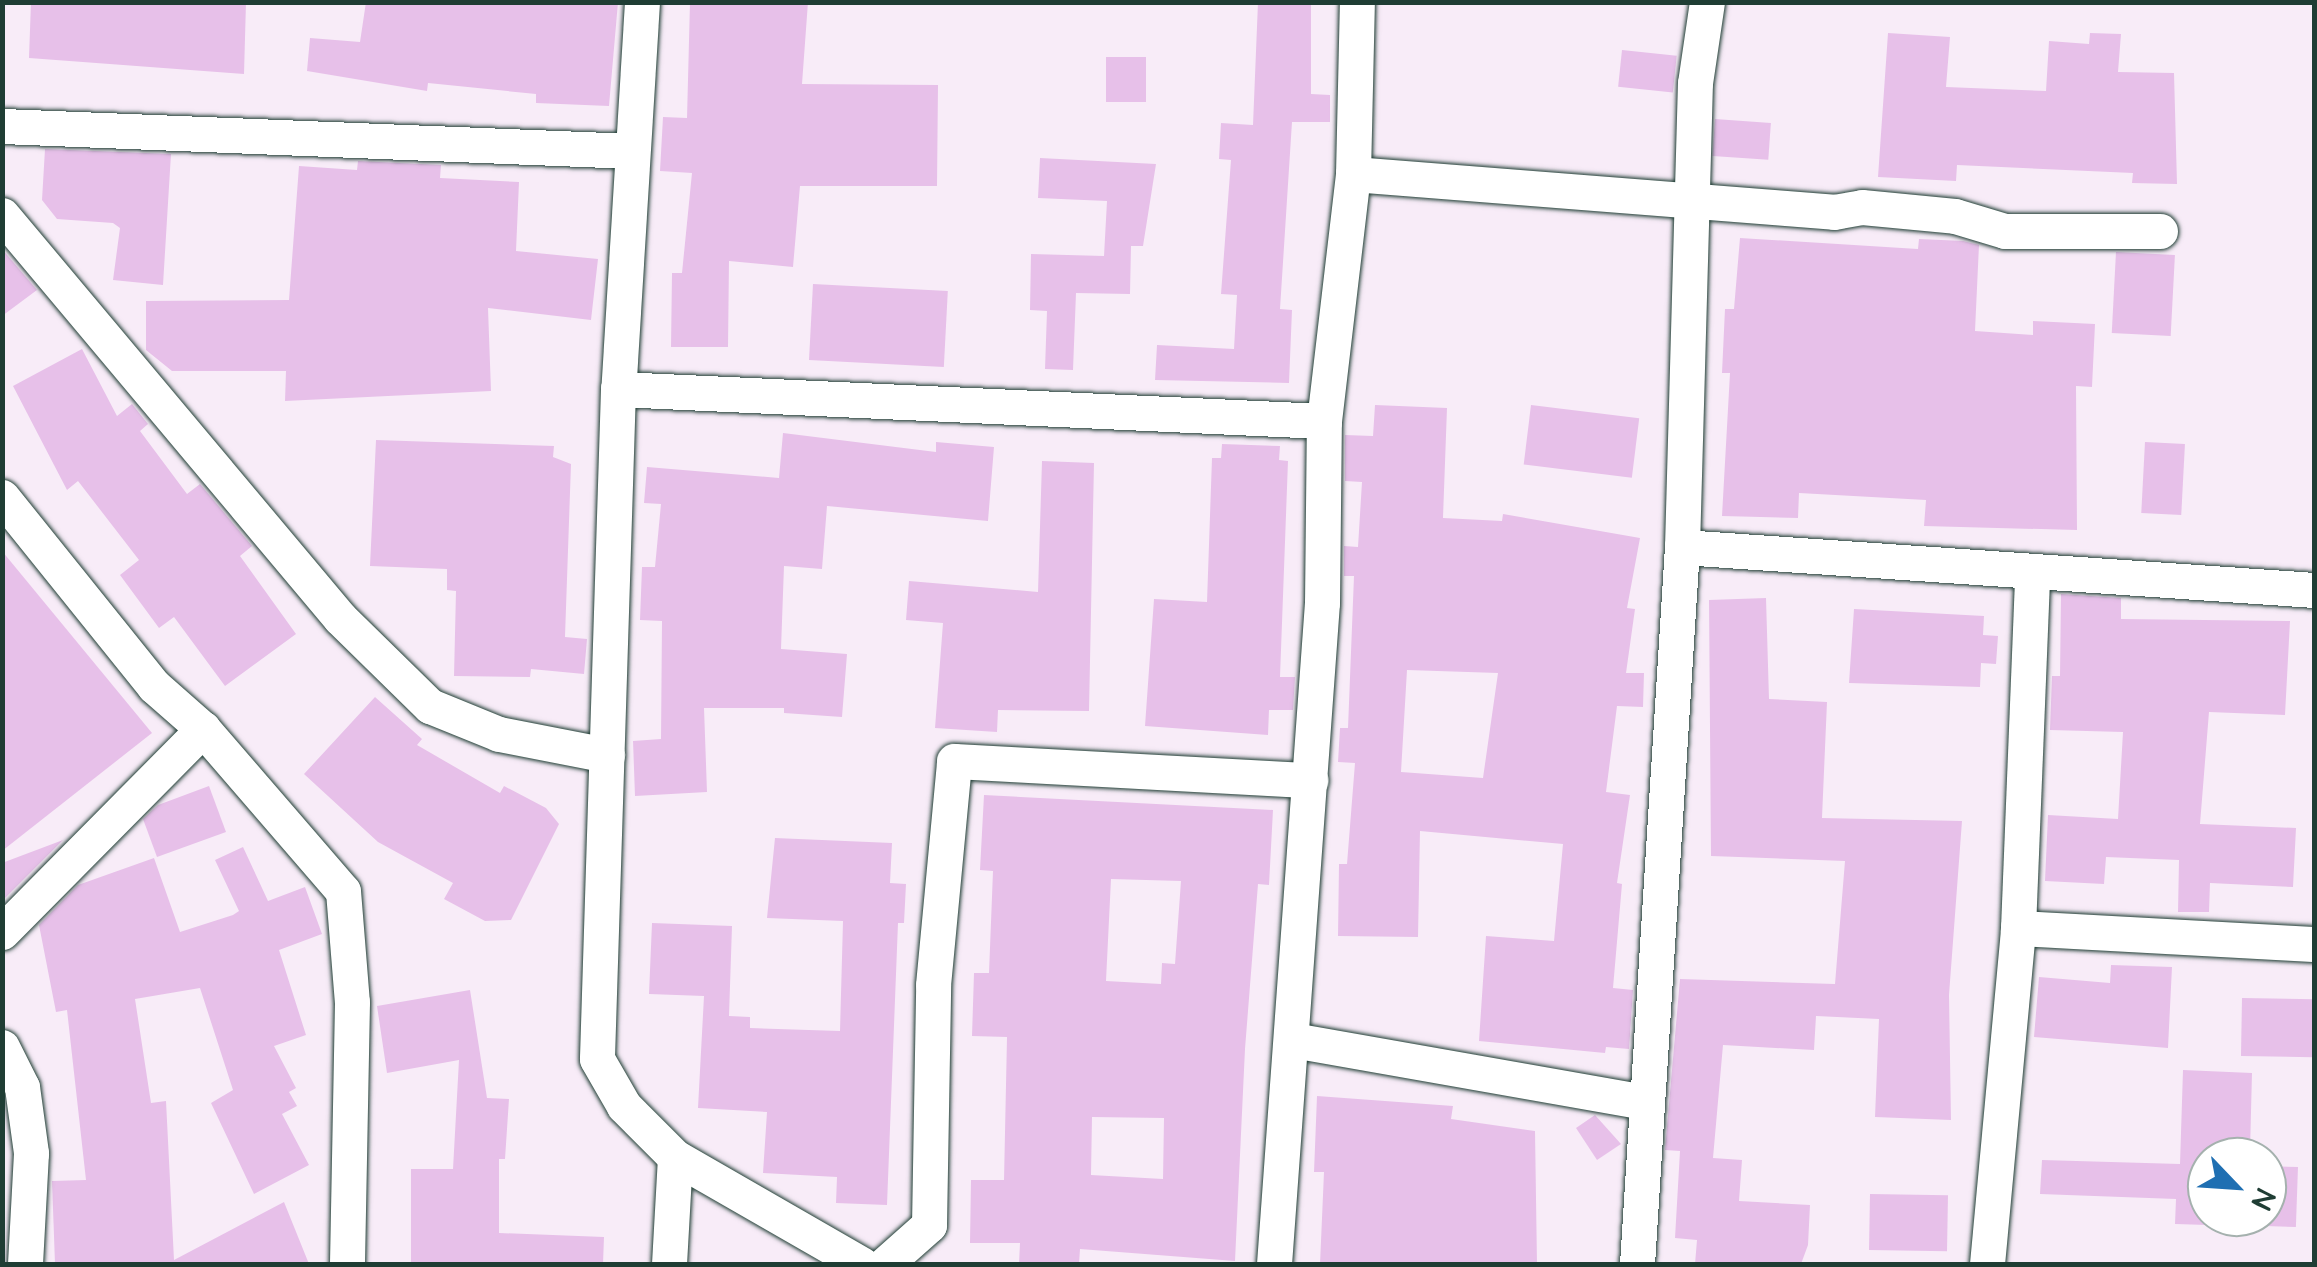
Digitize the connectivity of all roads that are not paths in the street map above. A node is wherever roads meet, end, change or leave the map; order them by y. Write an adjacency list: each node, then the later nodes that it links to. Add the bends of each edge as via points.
1 (642, 2): 5 (street)
2 (1357, 2): 6 (street)
3 (1707, 2): 7 (street)
4 (2, 126): 5 (street)
5 (633, 152): 10 (street)
6 (1354, 174): 7 (street); 11 (street)
7 (1690, 198): 9 (street, via 1954,216 2005,231); 13 (street)
8 (2, 214): 17 (street, via 340,618 430,706 499,734)
9 (2160, 231)
10 (618, 389): 11 (street); 17 (street)
11 (1324, 422): 18 (street, via 1322,603)
12 (2, 497): 16 (street, via 154,686)
13 (1682, 547): 14 (street); 24 (street)
14 (2032, 576): 15 (street); 19 (street)
15 (2314, 590)
16 (204, 729): 20 (street); 27 (street, via 343,891 352,1002)
17 (607, 756): 25 (street, via 597,1059 624,1106)
18 (1310, 780): 22 (street); 30 (street, via 954,761 933,985 929,1224)
19 (2018, 928): 21 (street); 33 (street)
20 (2, 932)
21 (2314, 944)
22 (1293, 1040): 24 (street); 31 (street)
23 (2, 1047): 26 (street, via 22,1087 31,1153)
24 (1646, 1102): 32 (street)
25 (675, 1157): 28 (street); 29 (street)
26 (26, 1264)
27 (347, 1264)
28 (670, 1264)
29 (862, 1264)
30 (886, 1264)
31 (1274, 1264)
32 (1636, 1264)
33 (1987, 1264)

